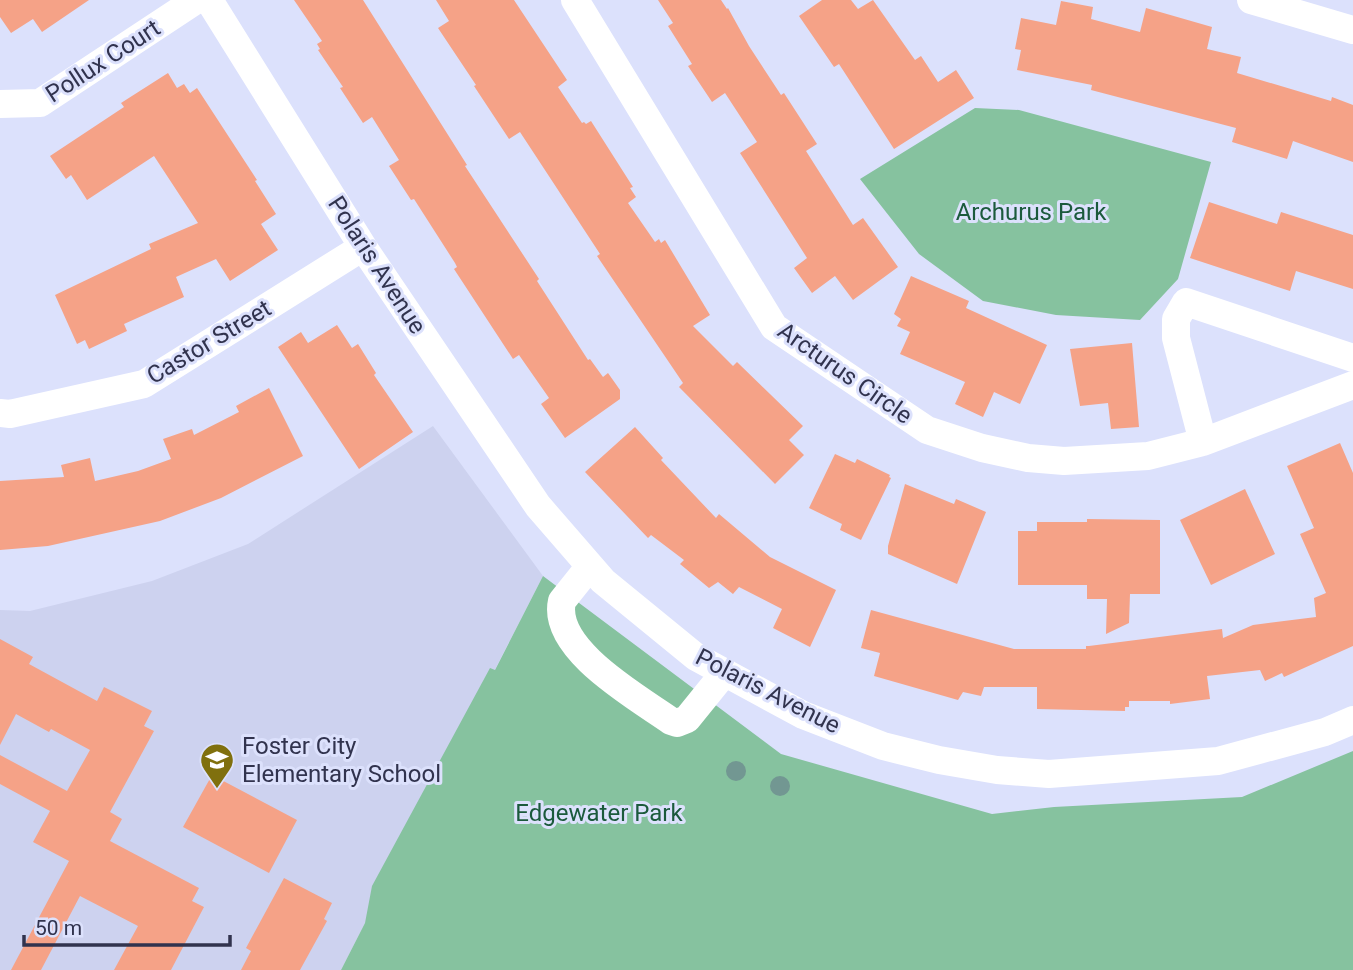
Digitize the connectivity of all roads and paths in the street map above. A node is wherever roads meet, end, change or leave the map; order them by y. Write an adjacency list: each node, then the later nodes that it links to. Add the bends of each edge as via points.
1 (196, 0): 6 (street, Pollux Court, via 40,103)
2 (209, 0): 7 (street, Polaris Avenue)
3 (575, 0): 11 (street, Arcturus Circle, via 775,327 927,430 982,448 1064,461 1148,456)
4 (1251, 0): 5 (street)
5 (1353, 30)
6 (2, 102)
7 (363, 247): 10 (street, Castor Street, via 144,384); 12 (street, Polaris Avenue, via 538,506)
8 (1353, 358): 11 (street, via 1186,302 1176,319 1177,338)
9 (1353, 385): 11 (street, Arcturus Circle)
10 (0, 413)
11 (1203, 442)
12 (590, 566): 13 (street, Polaris Avenue, via 696,656); 13 (street, via 561,607 567,632 588,660 677,723 687,719)
13 (725, 673): 14 (street, Polaris Avenue, via 803,715 883,746 997,770 1049,774 1218,761)
14 (1353, 720)

